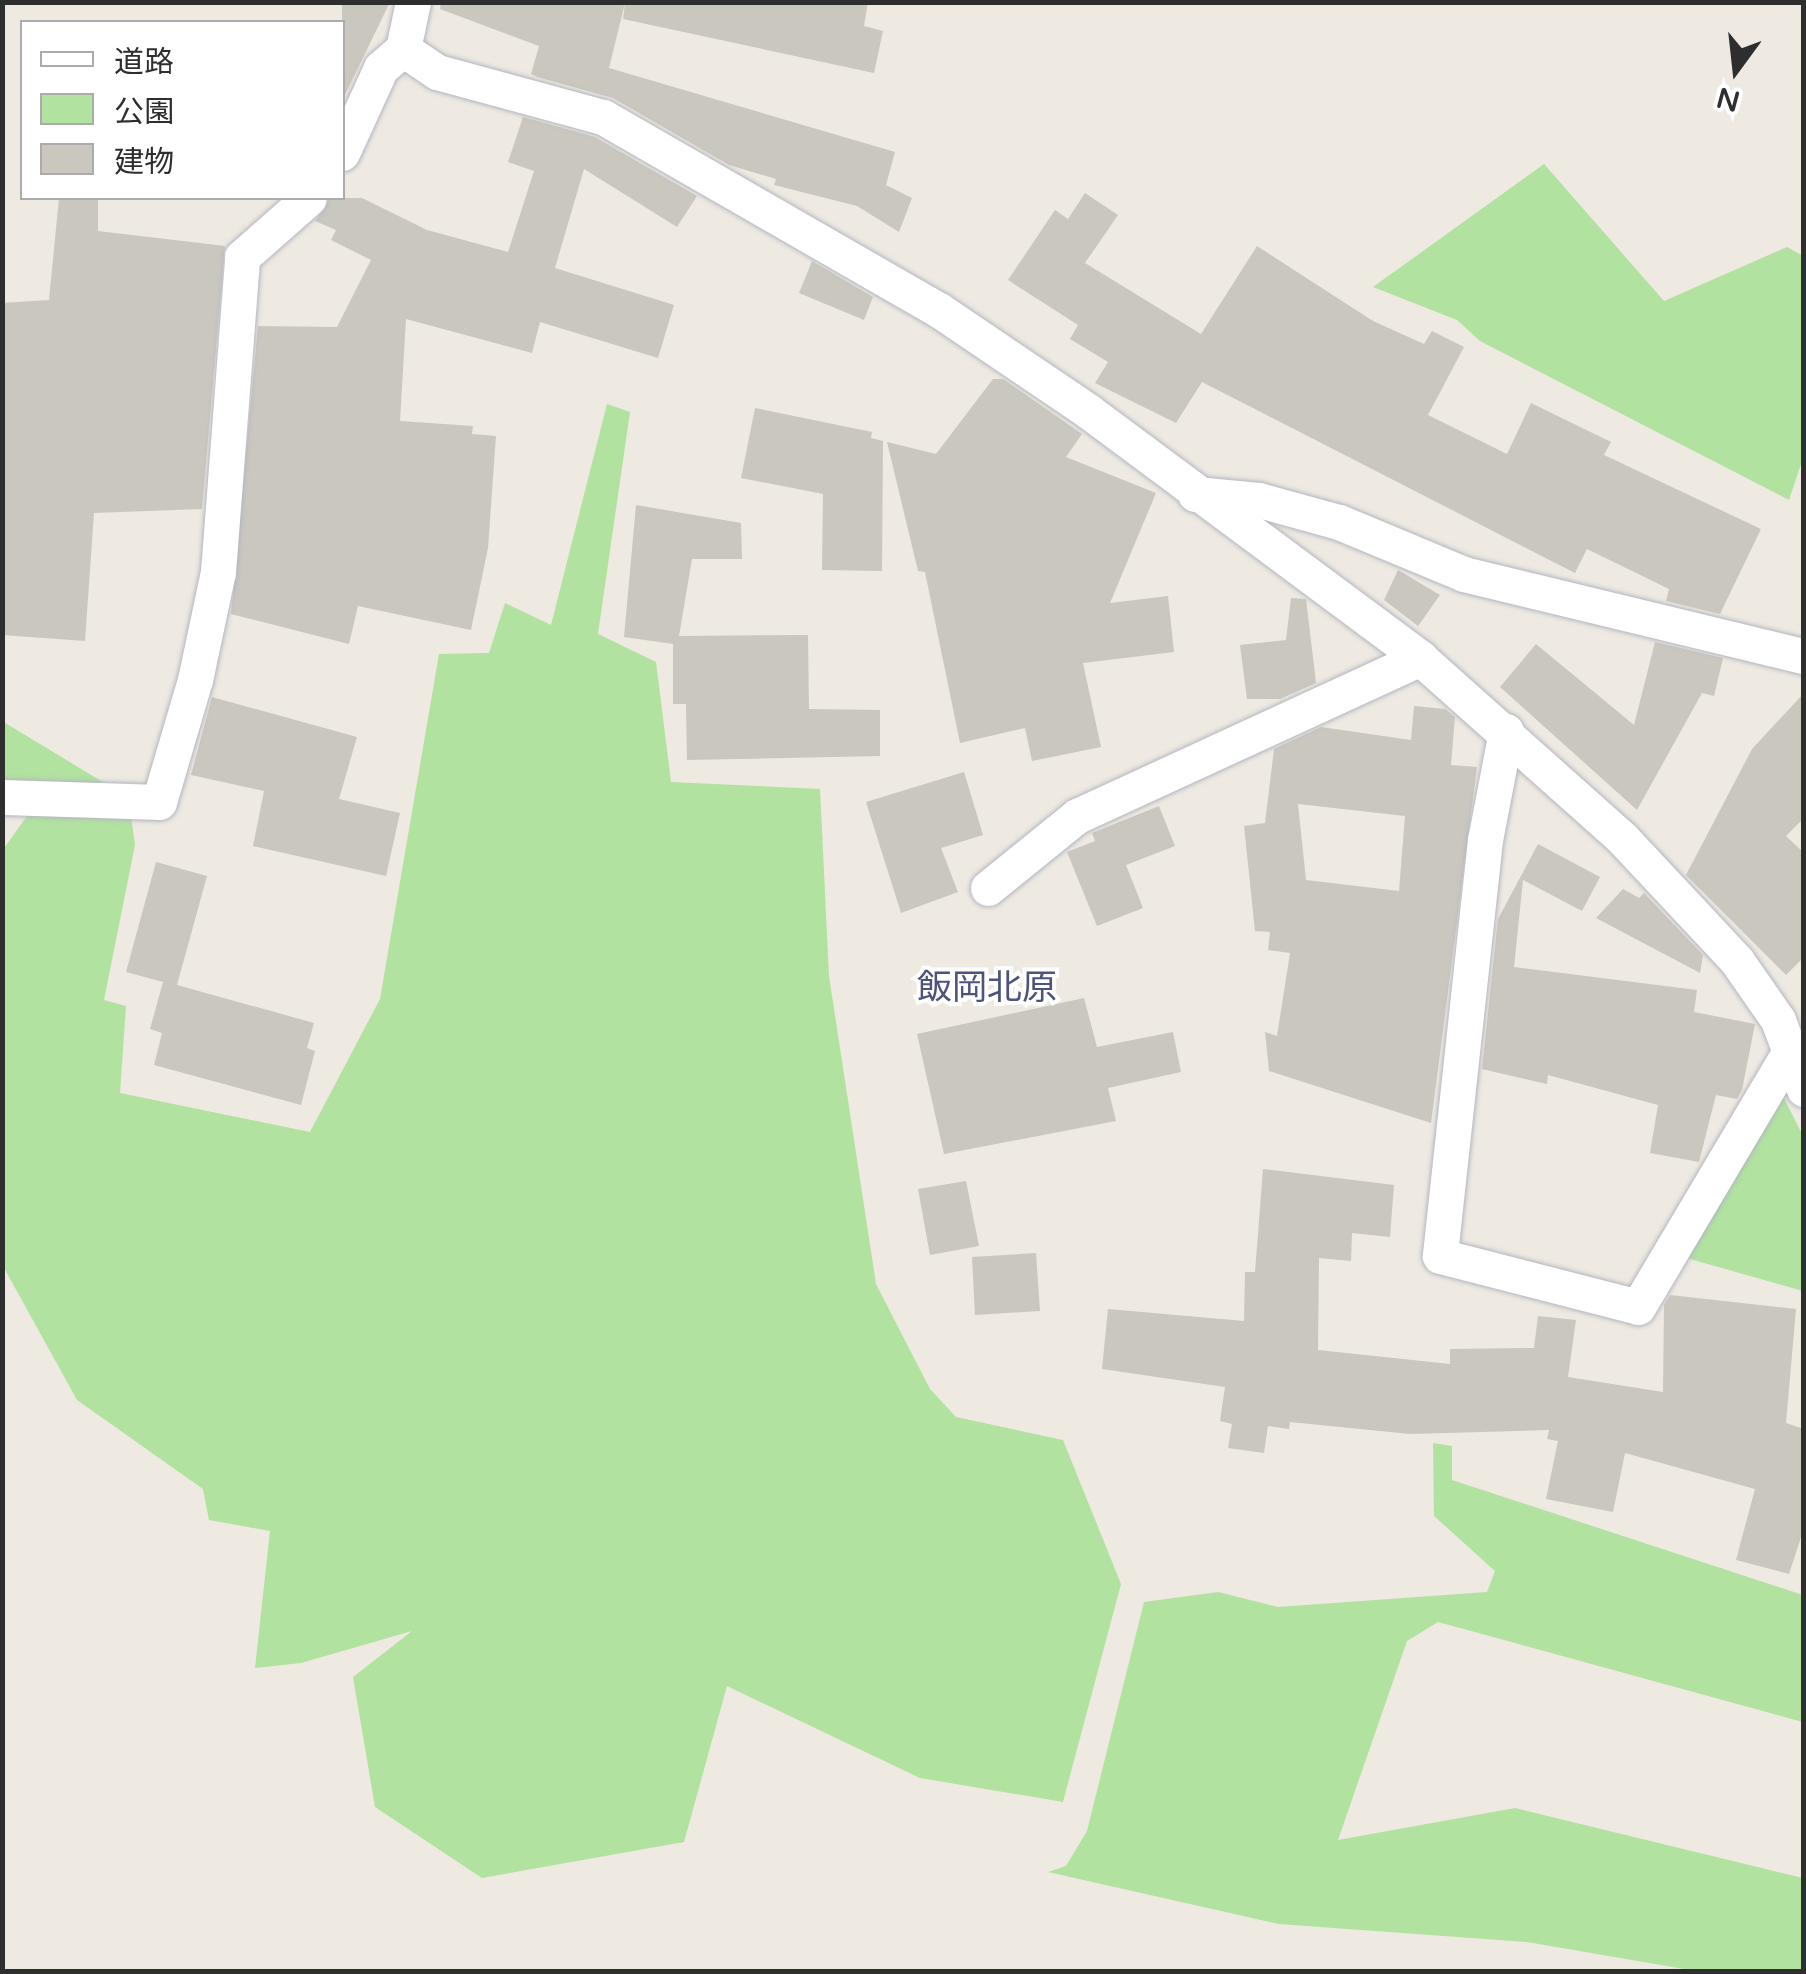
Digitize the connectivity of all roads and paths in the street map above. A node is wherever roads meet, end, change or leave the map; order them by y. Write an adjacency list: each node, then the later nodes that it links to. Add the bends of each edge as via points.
1 (413, 2): 2 (street)
2 (403, 49): 3 (street, via 382,68); 5 (street, via 436,72 603,116 939,310 1088,411)
3 (345, 148)
4 (308, 200): 9 (street, via 242,257 218,572 159,802)
5 (1194, 494): 6 (street, via 1275,504 1338,522 1464,574); 7 (street)
6 (1804, 656)
7 (1420, 658): 8 (street); 10 (street, via 1076,816)
8 (1506, 731): 11 (street, via 1622,838 1738,961 1778,1020); 11 (street, via 1485,840 1440,1256 1638,1307)
9 (2, 796)
10 (988, 888)
11 (1788, 1054): 12 (street)
12 (1804, 1089)

